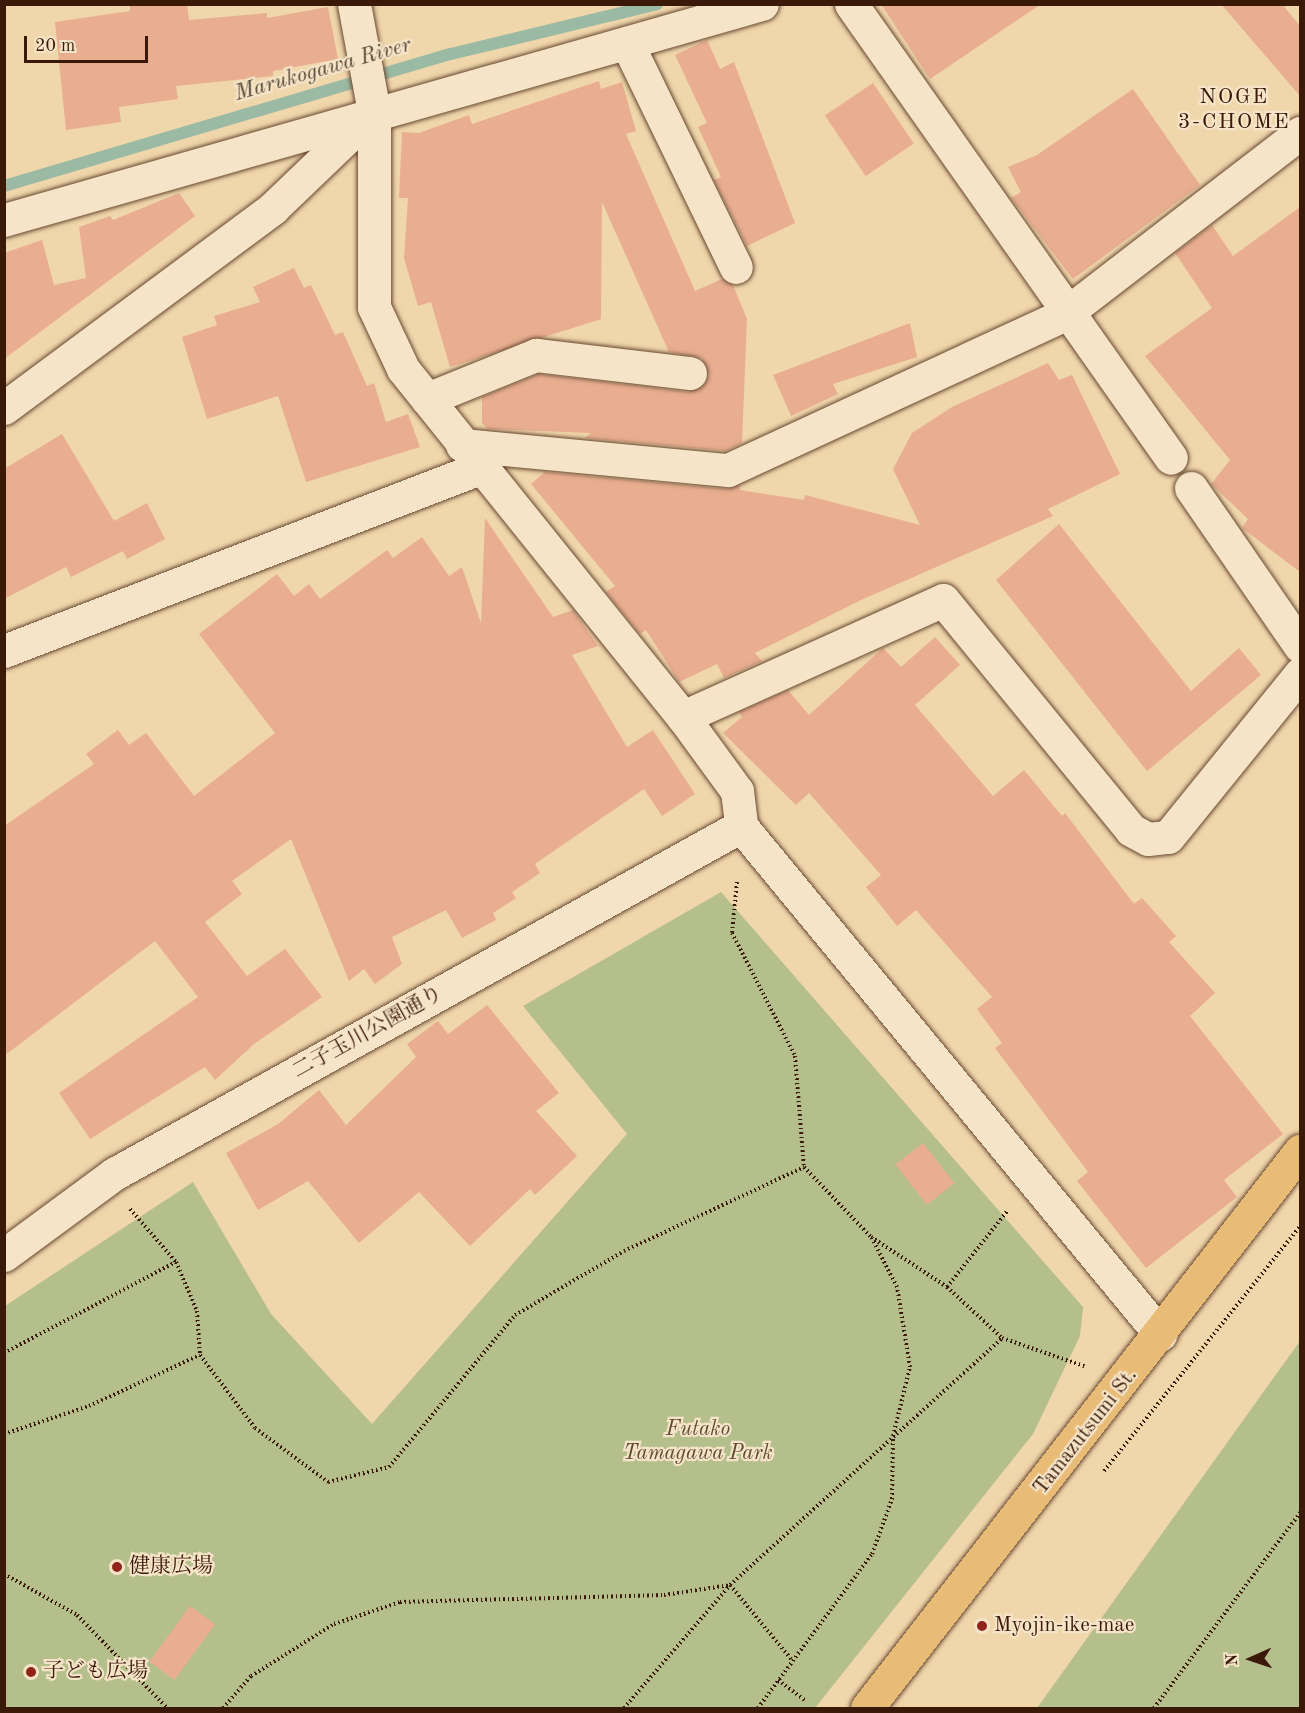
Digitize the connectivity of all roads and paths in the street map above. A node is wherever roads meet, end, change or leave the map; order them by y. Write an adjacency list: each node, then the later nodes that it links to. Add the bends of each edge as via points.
1 (354, 4): 5 (street)
2 (762, 4): 4 (street)
3 (851, 4): 9 (street)
4 (627, 43): 5 (street); 8 (street)
5 (374, 112): 7 (street); 11 (street, via 374,308 403,369); 12 (street, via 273,208)
6 (1300, 133): 9 (street)
7 (4, 220)
8 (736, 267)
9 (1065, 314): 13 (street, via 728,470); 14 (street)
10 (690, 373): 11 (street, via 536,355)
11 (427, 399): 13 (street)
12 (4, 408)
13 (471, 457): 17 (street); 19 (street)
14 (1171, 458)
15 (1191, 488): 16 (street)
16 (1300, 646)
17 (4, 651)
18 (1300, 674): 19 (street, via 1168,837 1148,839 1131,830 943,600)
19 (683, 717): 20 (street, via 737,791)
20 (741, 826): 22 (path, via 732,933 795,1056); 23 (street, 二子玉川公園通り); 24 (street)
21 (1300, 1151): 29 (main road, Tamazutsumi St.)
22 (804, 1167): 25 (path); 32 (path, via 624,1251 515,1316 389,1467 328,1482 255,1428)
23 (114, 1174): 26 (street, 二子玉川公園通り); 27 (path, via 129,1208)
24 (1030, 1182): 28 (path); 29 (street)
25 (871, 1237): 28 (path); 35 (path, via 897,1287 910,1367)
26 (4, 1255)
27 (176, 1262): 31 (path); 32 (path, via 197,1311)
28 (947, 1287): 30 (path)
29 (1160, 1334): 33 (main road, Tamazutsumi St.)
30 (1002, 1338): 33 (path); 35 (path)
31 (4, 1353)
32 (200, 1355): 34 (path, via 89,1406)
33 (1127, 1381): 46 (main road, Tamazutsumi St.)
34 (4, 1434)
35 (893, 1436): 38 (path); 39 (path, via 892,1499 873,1554)
36 (1300, 1513): 47 (path)
37 (4, 1574): 42 (path, via 77,1615)
38 (730, 1585): 39 (path); 43 (path, via 664,1595 400,1602 334,1624 251,1677); 44 (path)
39 (791, 1659): 40 (path)
40 (778, 1680): 41 (path); 45 (path)
41 (806, 1701)
42 (167, 1708)
43 (223, 1708)
44 (624, 1708)
45 (758, 1708)
46 (867, 1708)
47 (1154, 1708)

